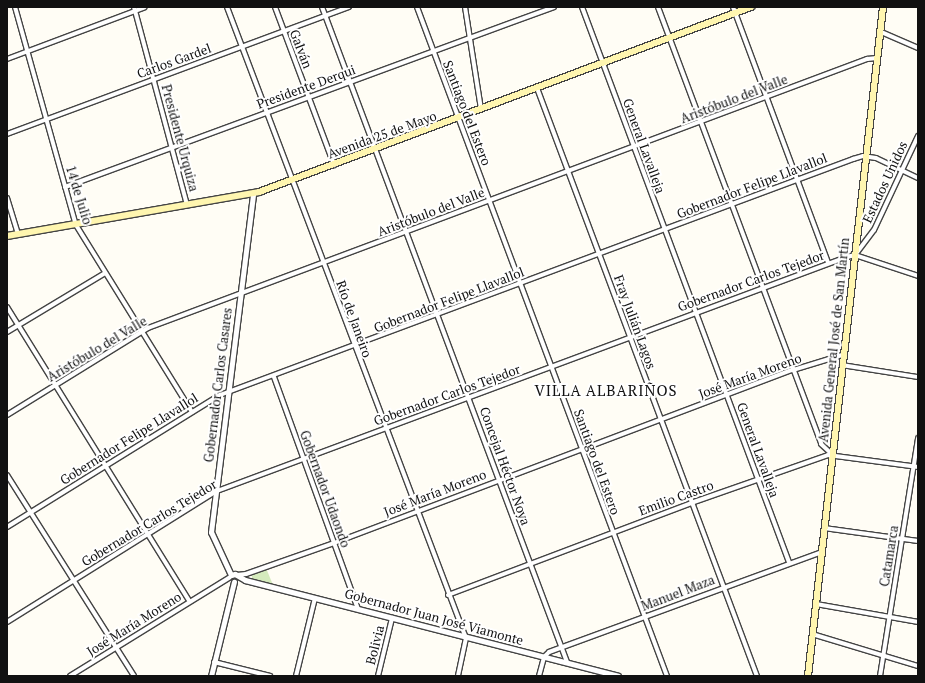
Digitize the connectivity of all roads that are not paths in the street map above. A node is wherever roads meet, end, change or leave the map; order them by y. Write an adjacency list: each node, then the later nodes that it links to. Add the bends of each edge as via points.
1 (15, 7): 23 (street, 14 de Julio)
2 (145, 7): 14 (street)
3 (227, 7): 21 (street, Río de Janeiro)
4 (274, 7): 17 (street, Galván)
5 (322, 7): 16 (street, Concejal Héctor Noya)
6 (349, 7): 16 (street, Carlos Gardel)
7 (417, 7): 24 (street, Santiago del Estero)
8 (465, 7): 19 (street)
9 (554, 7): 19 (street, Presidente Derqui)
10 (582, 7): 27 (street, General Lavalleja)
11 (658, 7): 20 (street)
12 (751, 7): 15 (main road, Avenida 25 de Mayo)
13 (883, 7): 18 (main road, Avenida General José de San Martín)
14 (135, 9): 23 (street); 28 (street, Presidente Urquiza)
15 (734, 10): 20 (main road, Avenida 25 de Mayo); 32 (street)
16 (325, 16): 17 (street, Carlos Gardel); 29 (street, Concejal Héctor Noya)
17 (284, 32): 21 (street, Carlos Gardel); 31 (street, Galván)
18 (881, 32): 22 (street); 25 (main road, Avenida General José de San Martín)
19 (470, 37): 24 (street, Presidente Derqui); 33 (street)
20 (668, 38): 27 (main road, Avenida 25 de Mayo); 37 (street)
21 (242, 47): 28 (street, Carlos Gardel); 34 (street, Río de Janeiro)
22 (918, 48)
23 (27, 51): 26 (street); 36 (street, 14 de Julio)
24 (433, 51): 29 (street, Presidente Derqui); 35 (street, Santiago del Estero)
25 (877, 58): 32 (street, Aristóbulo del Valle); 43 (main road, Avenida General José de San Martín)
26 (7, 59)
27 (603, 63): 30 (main road, Avenida 25 de Mayo); 41 (street, General Lavalleja)
28 (154, 79): 36 (street, Carlos Gardel); 40 (street, Presidente Urquiza)
29 (349, 82): 31 (street, Presidente Derqui); 42 (street, Concejal Héctor Noya)
30 (537, 88): 33 (main road, Avenida 25 de Mayo); 45 (street, Fray Julián Lagos)
31 (308, 97): 34 (street, Presidente Derqui); 44 (street, Galván)
32 (767, 97): 37 (street, Aristóbulo del Valle); 48 (street)
33 (481, 110): 35 (main road, Avenida 25 de Mayo)
34 (266, 113): 40 (street, Presidente Derqui); 49 (street, Río de Janeiro)
35 (458, 118): 42 (main road, Avenida 25 de Mayo); 53 (street, Santiago del Estero)
36 (47, 120): 38 (street, Carlos Gardel); 50 (street, 14 de Julio)
37 (700, 122): 41 (street, Aristóbulo del Valle); 55 (street)
38 (7, 134)
39 (918, 136): 46 (street, Estados Unidos)
40 (173, 147): 50 (street, Presidente Derqui); 54 (street, Presidente Urquiza)
41 (634, 147): 45 (street, Aristóbulo del Valle); 57 (street, General Lavalleja)
42 (374, 150): 44 (main road, Avenida 25 de Mayo); 58 (street, Concejal Héctor Noya)
43 (866, 156): 46 (street); 48 (street, Gobernador Felipe Llavallol, via 853,158); 62 (main road, Avenida General José de San Martín)
44 (334, 165): 49 (main road, Avenida 25 de Mayo)
45 (568, 171): 53 (street, Aristóbulo del Valle); 61 (street, Fray Julián Lagos)
46 (902, 171): 47 (street); 62 (street, Estados Unidos, via 872,234)
47 (918, 178)
48 (797, 179): 55 (street, Gobernador Felipe Llavallol); 64 (street)
49 (291, 180): 51 (main road, Avenida 25 de Mayo); 63 (street, Río de Janeiro)
50 (65, 187): 56 (street, 14 de Julio)
51 (253, 193): 54 (main road, Avenida 25 de Mayo); 69 (street, Gobernador Carlos Casares)
52 (7, 198): 59 (street)
53 (490, 200): 58 (street, Aristóbulo del Valle); 67 (street, Santiago del Estero)
54 (187, 205): 56 (main road, Avenida 25 de Mayo)
55 (730, 205): 57 (street, Gobernador Felipe Llavallol); 68 (street)
56 (76, 225): 59 (main road, Avenida 25 de Mayo); 65 (street, 14 de Julio)
57 (665, 229): 61 (street, Gobernador Felipe Llavallol); 71 (street, General Lavalleja)
58 (406, 232): 63 (street, Aristóbulo del Valle); 72 (street, Concejal Héctor Noya)
59 (18, 234): 60 (main road, Avenida 25 de Mayo)
60 (7, 236)
61 (599, 254): 67 (street, Gobernador Felipe Llavallol); 76 (street, Fray Julián Lagos)
62 (855, 255): 64 (street, Gobernador Carlos Tejedor); 66 (street); 78 (main road, Avenida General José de San Martín)
63 (323, 263): 69 (street, Aristóbulo del Valle); 77 (street, Río de Janeiro)
64 (828, 263): 68 (street, Gobernador Carlos Tejedor)
65 (105, 273): 73 (street); 75 (street, 14 de Julio)
66 (918, 276)
67 (520, 283): 72 (street, Gobernador Felipe Llavallol); 80 (street, Santiago del Estero)
68 (761, 288): 71 (street, Gobernador Carlos Tejedor); 81 (street)
69 (240, 294): 75 (street, Aristóbulo del Valle); 85 (street, Gobernador Carlos Casares)
70 (7, 307): 73 (street)
71 (695, 312): 76 (street, Gobernador Carlos Tejedor); 86 (street, General Lavalleja)
72 (437, 315): 77 (street, Gobernador Felipe Llavallol); 87 (street, Concejal Héctor Noya)
73 (18, 325): 74 (street); 84 (street)
74 (7, 332)
75 (141, 332): 84 (street, Aristóbulo del Valle); 88 (street, 14 de Julio)
76 (630, 337): 80 (street, Gobernador Carlos Tejedor); 90 (street, Fray Julián Lagos)
77 (354, 347): 82 (street, Gobernador Felipe Llavallol); 91 (street, Río de Janeiro)
78 (842, 355): 79 (main road, Avenida General José de San Martín); 81 (street, José María Moreno)
79 (842, 365): 83 (street); 94 (main road, Avenida General José de San Martín)
80 (551, 366): 87 (street, Gobernador Carlos Tejedor); 93 (street, Santiago del Estero)
81 (793, 370): 86 (street, José María Moreno); 94 (street, via 820,444)
82 (274, 377): 85 (street, Gobernador Felipe Llavallol); 95 (street, Gobernador Udaondo)
83 (918, 377)
84 (56, 385): 89 (street, Aristóbulo del Valle); 96 (street)
85 (227, 393): 88 (street, Gobernador Felipe Llavallol); 101 (street, Gobernador Carlos Casares)
86 (727, 395): 90 (street, José María Moreno); 99 (street, General Lavalleja)
87 (469, 397): 91 (street, Gobernador Carlos Tejedor); 100 (street, Concejal Héctor Noya)
88 (192, 412): 96 (street, Gobernador Felipe Llavallol)
89 (7, 415)
90 (660, 419): 93 (street, José María Moreno); 102 (street, Fray Julián Lagos)
91 (385, 429): 95 (street, Gobernador Carlos Tejedor); 103 (street, Río de Janeiro)
92 (918, 438): 97 (street, Catamarca)
93 (581, 449): 100 (street, José María Moreno); 107 (street, Santiago del Estero)
94 (833, 455): 97 (street, Emilio Castro); 99 (street, Emilio Castro); 106 (main road, Avenida General José de San Martín)
95 (302, 459): 101 (street, Gobernador Carlos Tejedor); 111 (street, Gobernador Udaondo)
96 (105, 466): 104 (street, Gobernador Felipe Llavallol); 108 (street)
97 (916, 466): 109 (street, Catamarca)
98 (7, 475): 104 (street)
99 (758, 478): 102 (street, Emilio Castro); 113 (street, General Lavalleja)
100 (499, 479): 103 (street, José María Moreno); 114 (street, Concejal Héctor Noya)
101 (217, 490): 108 (street, Gobernador Carlos Tejedor); 115 (street, Gobernador Carlos Casares, via 212,537)
102 (691, 503): 107 (street, Emilio Castro); 118 (street, Fray Julián Lagos)
103 (416, 511): 111 (street, José María Moreno); 119 (street, Río de Janeiro)
104 (31, 512): 105 (street, Gobernador Felipe Llavallol); 117 (street)
105 (7, 527)
106 (824, 528): 109 (street); 112 (main road, Avenida General José de San Martín)
107 (612, 532): 114 (street, Emilio Castro); 124 (street, Santiago del Estero)
108 (147, 534): 117 (street, Gobernador Carlos Tejedor); 121 (street)
109 (901, 539): 110 (street); 125 (street, Catamarca)
110 (918, 541)
111 (334, 543): 116 (street, José María Moreno); 123 (street, Gobernador Udaondo)
112 (822, 552): 113 (street, Manuel Maza); 122 (main road, Avenida General José de San Martín)
113 (789, 562): 118 (street, Manuel Maza)
114 (530, 564): 119 (street, Emilio Castro); 132 (street, Concejal Héctor Noya)
115 (230, 576): 116 (street); 121 (street, José María Moreno)
116 (236, 579): 120 (street, Gobernador Juan José Viamonte); 135 (street)
117 (74, 581): 127 (street, Gobernador Carlos Tejedor); 131 (street)
118 (723, 587): 124 (street, Manuel Maza); 148 (street, Fray Julián Lagos)
119 (448, 594): 130 (street, Río de Janeiro)
120 (315, 598): 123 (street, Gobernador Juan José Viamonte); 142 (street)
121 (189, 600): 131 (street, José María Moreno)
122 (816, 604): 125 (street); 129 (main road, Avenida General José de San Martín)
123 (358, 609): 126 (street, Gobernador Juan José Viamonte)
124 (644, 616): 132 (street, Manuel Maza); 147 (street, Santiago del Estero)
125 (889, 617): 128 (street); 133 (street, Catamarca)
126 (392, 618): 130 (street, Gobernador Juan José Viamonte); 143 (street, Bolivia)
127 (7, 622)
128 (918, 622)
129 (812, 634): 133 (street); 149 (main road, Avenida General José de San Martín)
130 (466, 638): 134 (street, Gobernador Juan José Viamonte); 144 (street)
131 (116, 647): 138 (street, José María Moreno); 139 (street)
132 (562, 648): 134 (street, Manuel Maza); 136 (street, Concejal Héctor Noya)
133 (883, 656): 137 (street); 150 (street, Catamarca)
134 (544, 657): 136 (street, Gobernador Juan José Viamonte); 145 (street)
135 (214, 662): 140 (street); 141 (street)
136 (568, 662): 146 (street, Gobernador Juan José Viamonte)
137 (918, 666)
138 (70, 676)
139 (134, 676)
140 (211, 676)
141 (270, 676)
142 (296, 676)
143 (378, 676)
144 (458, 676)
145 (539, 676)
146 (618, 676)
147 (667, 676)
148 (757, 676)
149 (808, 676)
150 (880, 676)

